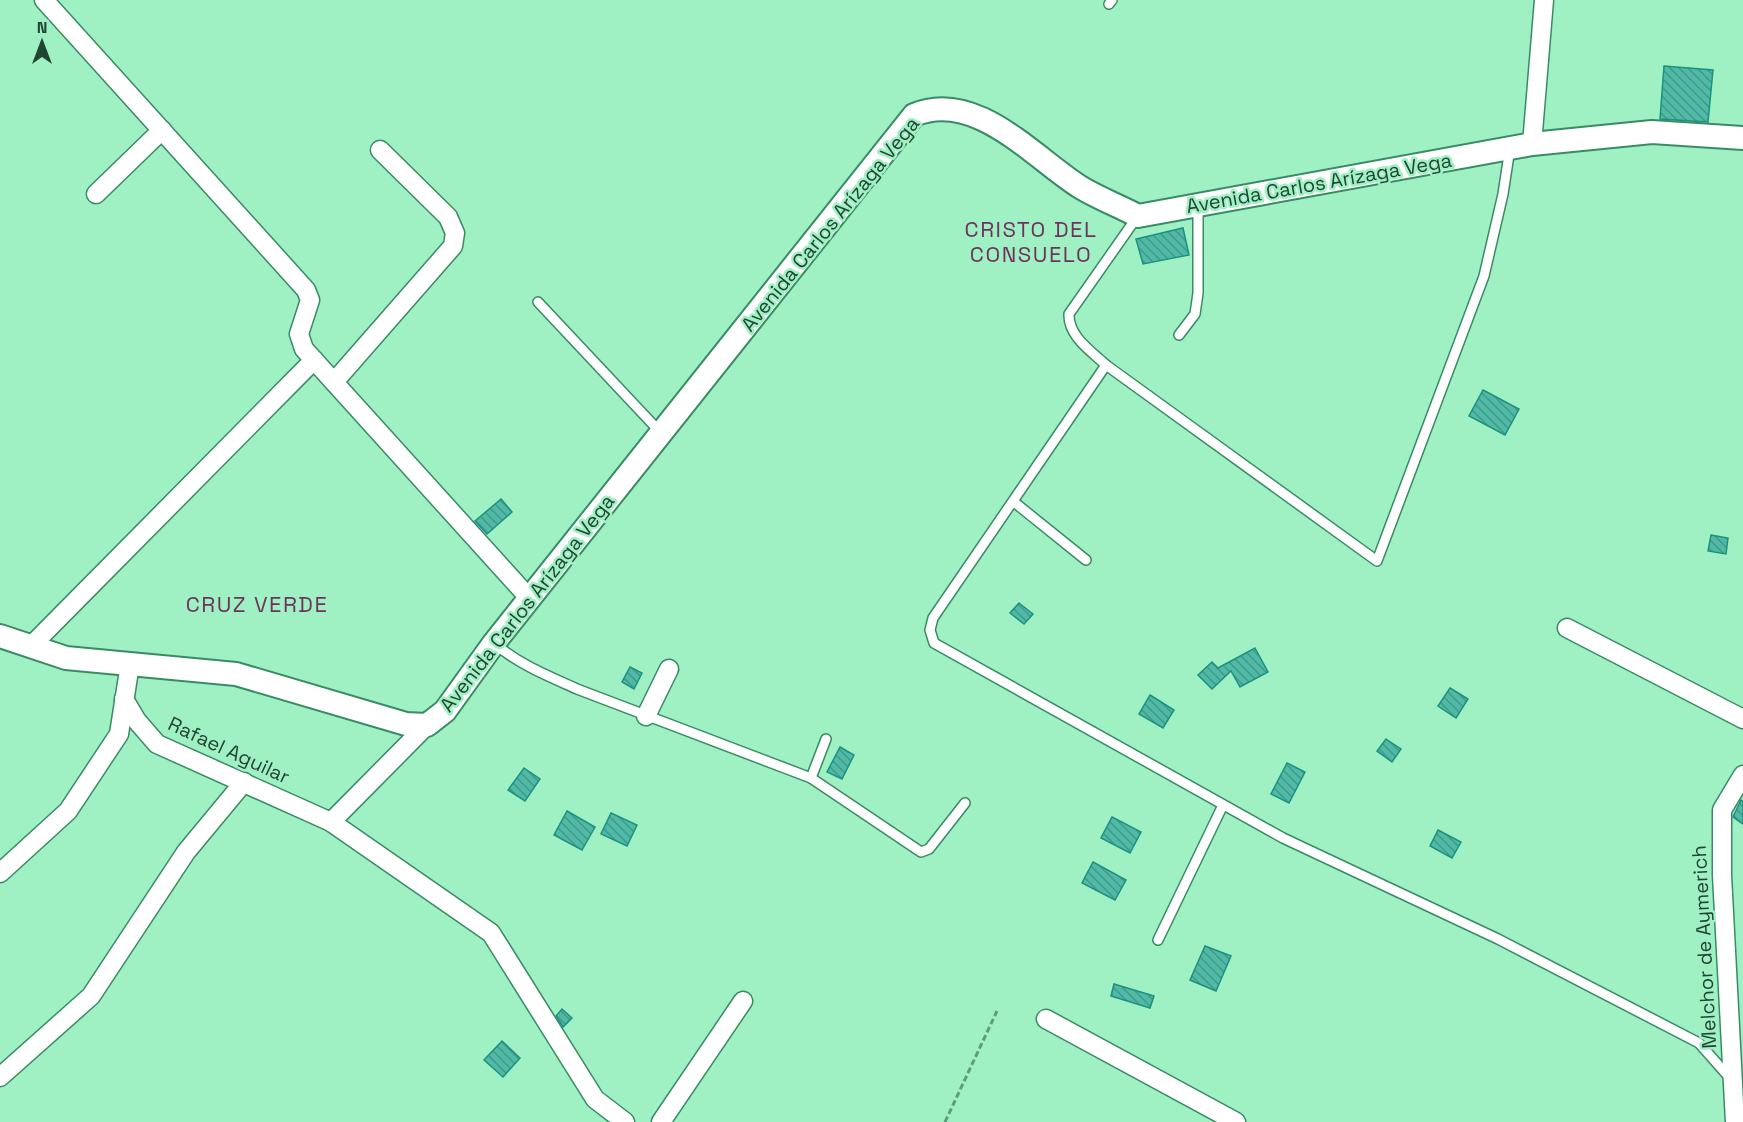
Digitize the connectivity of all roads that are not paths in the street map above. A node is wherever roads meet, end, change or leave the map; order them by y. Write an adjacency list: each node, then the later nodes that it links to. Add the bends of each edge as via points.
1 (44, 0): 3 (street)
2 (1544, 0): 5 (street)
3 (162, 130): 8 (street); 13 (street, via 306,290 310,300 299,333 304,349)
4 (1743, 138): 5 (street, Avenida Carlos Arízaga Vega, via 1652,132)
5 (1532, 144): 6 (street, Avenida Carlos Arízaga Vega)
6 (1510, 148): 9 (street, Avenida Carlos Arízaga Vega); 14 (lane, via 1485,276 1377,561)
7 (380, 150): 15 (street, via 448,217 455,233 453,246)
8 (96, 194)
9 (1198, 205): 10 (street, Avenida Carlos Arízaga Vega); 12 (lane, via 1195,314)
10 (1138, 216): 14 (lane, via 1069,314 1073,333); 16 (street, Avenida Carlos Arízaga Vega, via 1081,187 995,126 970,114 928,109 914,116)
11 (538, 302): 16 (lane)
12 (1179, 335)
13 (314, 360): 15 (street); 23 (street)
14 (1107, 365): 17 (lane)
15 (334, 382): 19 (street)
16 (661, 433): 19 (street, Avenida Carlos Arízaga Vega)
17 (1014, 502): 18 (lane); 35 (lane, via 933,618 930,630 934,643)
18 (1086, 560)
19 (530, 598): 22 (street, Avenida Carlos Arízaga Vega)
20 (1567, 628): 28 (street)
21 (0, 636): 23 (street)
22 (494, 643): 27 (lane, via 540,673); 29 (street, Avenida Carlos Arízaga Vega, via 445,711)
23 (30, 647): 24 (street, via 66,658)
24 (130, 664): 26 (street); 29 (street, via 236,674 406,724)
25 (669, 669): 27 (street)
26 (124, 699): 33 (street, Rafael Aguilar, via 136,721 157,744); 37 (street, via 118,734 68,811)
27 (646, 716): 32 (lane)
28 (1743, 719)
29 (427, 725): 36 (street)
30 (826, 739): 32 (lane)
31 (1743, 776): 42 (street, Melchor de Aymerich, via 1722,810)
32 (811, 778): 34 (lane, via 921,852 929,849)
33 (244, 782): 36 (street, Rafael Aguilar); 41 (street, via 186,852 91,996)
34 (966, 803)
35 (1223, 805): 38 (lane); 42 (lane, via 1283,838 1498,939 1699,1043)
36 (331, 822): 44 (street, Rafael Aguilar, via 491,933 595,1099)
37 (0, 873)
38 (1158, 940)
39 (743, 1000): 45 (street)
40 (1046, 1019): 43 (street)
41 (0, 1077)
42 (1733, 1083): 46 (street, Melchor de Aymerich)
43 (1224, 1119)
44 (626, 1122)
45 (661, 1122)
46 (1735, 1122)

